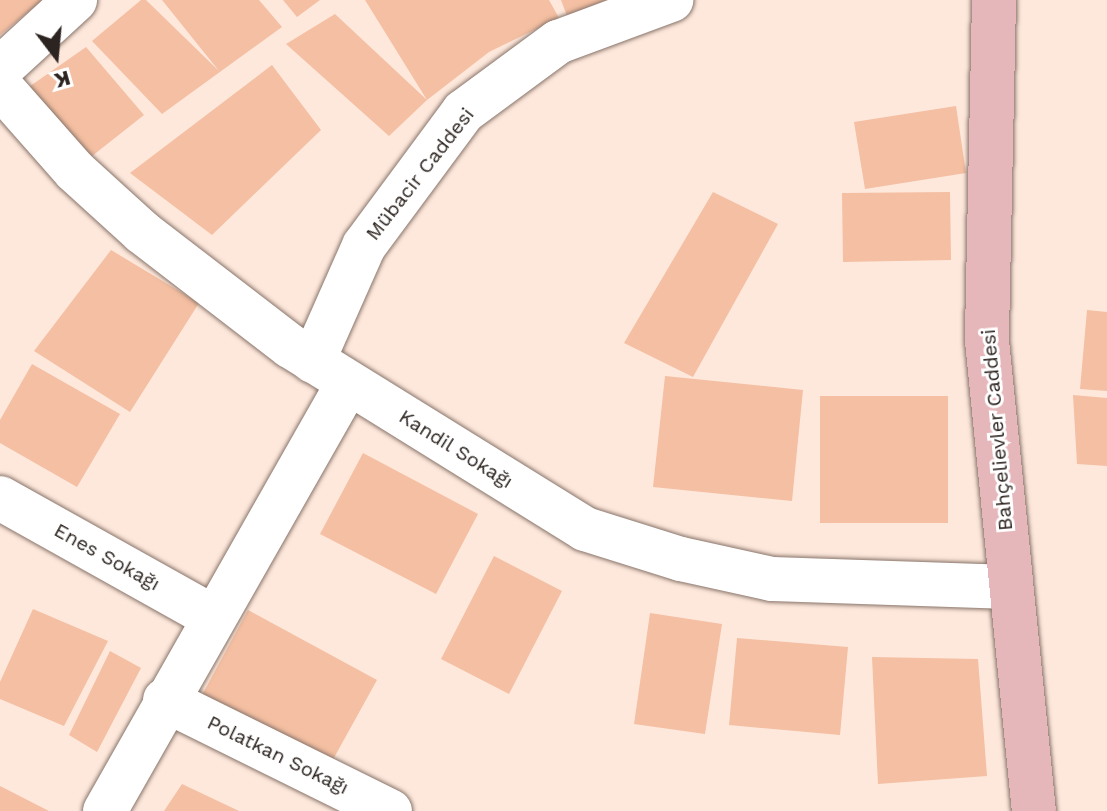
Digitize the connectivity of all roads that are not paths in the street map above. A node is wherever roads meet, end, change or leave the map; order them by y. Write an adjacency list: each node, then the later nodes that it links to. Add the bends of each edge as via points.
1 (75, 0): 4 (street)
2 (671, 0): 6 (street, Mübacir Caddesi, via 558,42 463,112 364,246)
3 (994, 0): 8 (main road, Bahçelievler Caddesi, via 987,341)
4 (0, 69)
5 (0, 86): 6 (street, Kandil Sokağı, via 75,171 142,232)
6 (331, 372): 8 (street, Kandil Sokağı, via 585,529 681,559 772,579); 9 (street, Mübacir Caddesi)
7 (0, 498): 9 (street, Enes Sokağı)
8 (1011, 587): 13 (main road, Bahçelievler Caddesi)
9 (213, 617): 10 (street, Mübacir Caddesi)
10 (165, 700): 11 (street, Mübacir Caddesi); 12 (street, Polatkan Sokağı)
11 (105, 811)
12 (390, 811)
13 (1034, 811)

